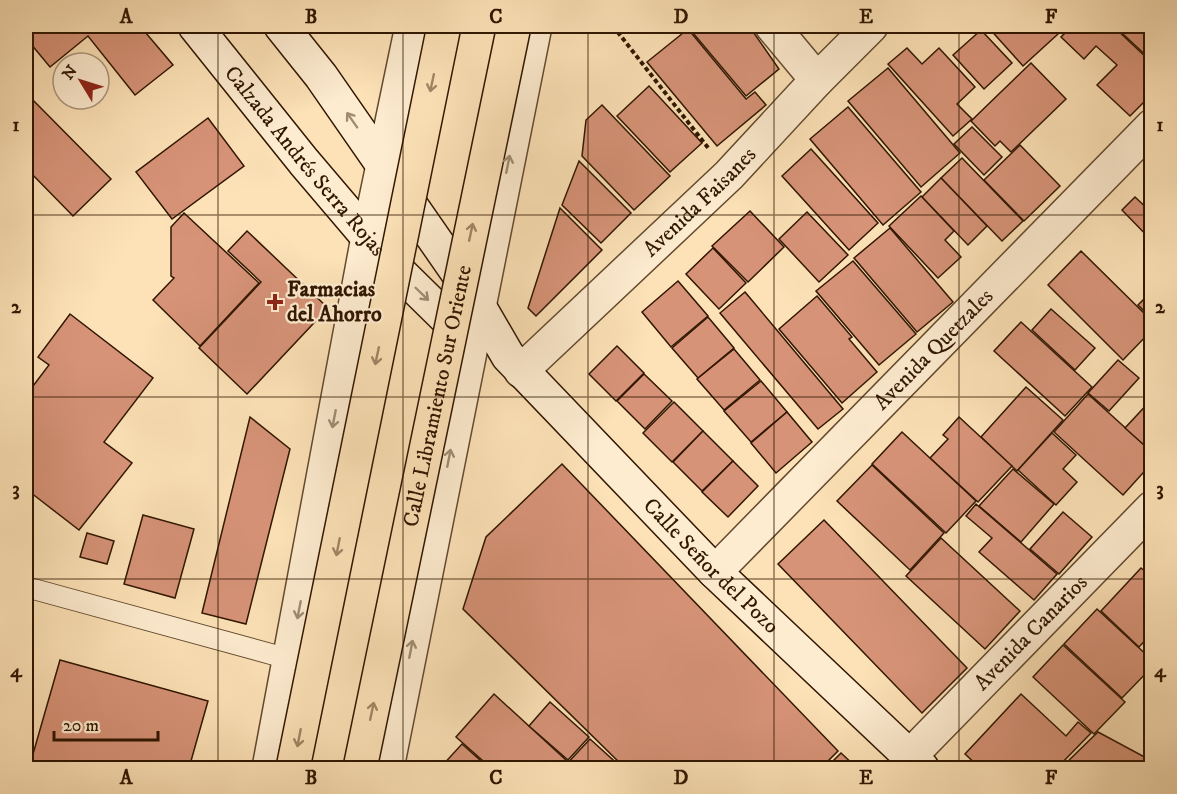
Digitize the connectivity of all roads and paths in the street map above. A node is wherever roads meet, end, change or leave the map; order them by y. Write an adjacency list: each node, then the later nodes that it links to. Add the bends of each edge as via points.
1 (195, 26): 14 (street, Calzada Andrés Serra Rojas)
2 (281, 26): 12 (street, one-way to 2)
3 (412, 26): 12 (street)
4 (444, 26): 24 (main road, one-way to 24, bridge)
5 (514, 26): 25 (main road, Calle Libramiento Sur Oriente, one-way to 5, bridge)
6 (536, 26): 15 (street, one-way to 6)
7 (613, 26): 13 (path)
8 (772, 26): 10 (street)
9 (871, 26): 10 (street, Avenida Faisanes)
10 (817, 80): 13 (street, Avenida Faisanes)
11 (1152, 126): 19 (street, Avenida Quetzales)
12 (383, 164): 14 (street); 15 (street)
13 (729, 175): 17 (street, Avenida Faisanes)
14 (368, 237): 16 (street, Calzada Andrés Serra Rojas, one-way to 16); 21 (street, one-way to 21)
15 (474, 310): 16 (street, Calle Señor del Pozo); 17 (street, Calle Señor del Pozo); 26 (street, one-way to 15)
16 (445, 317)
17 (514, 363): 19 (street, Calle Señor del Pozo)
18 (1152, 508): 22 (street, Avenida Canarios)
19 (715, 572): 22 (street, Calle Señor del Pozo)
20 (26, 586): 21 (lane)
21 (290, 659): 23 (street)
22 (915, 763)
23 (269, 768)
24 (293, 768)
25 (360, 768)
26 (387, 768)

